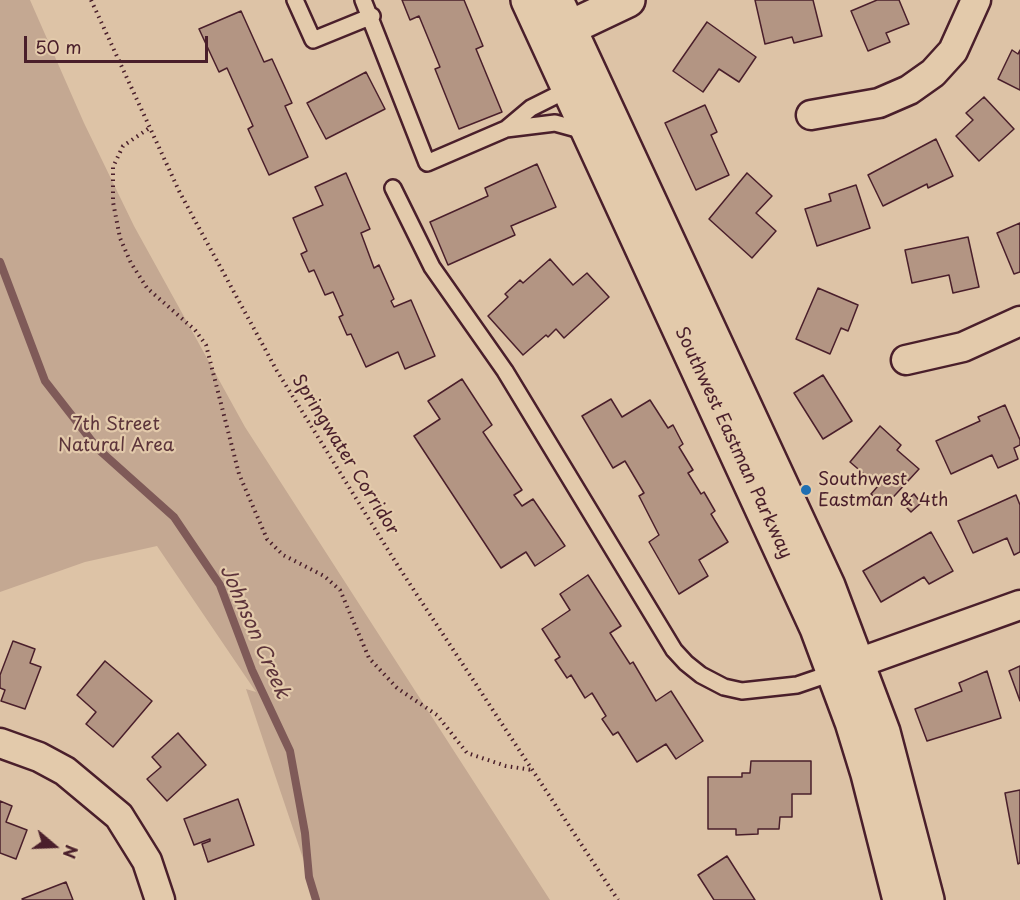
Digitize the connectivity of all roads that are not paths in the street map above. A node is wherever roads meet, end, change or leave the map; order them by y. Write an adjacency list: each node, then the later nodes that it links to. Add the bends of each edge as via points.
1 (295, 0): 7 (lane, via 313,40)
2 (363, 0): 7 (lane)
3 (528, 0): 8 (main road, Southwest Eastman Parkway)
4 (628, 0): 6 (main road)
5 (976, 0): 9 (street, via 953,51 909,90 879,103)
6 (563, 14): 13 (main road, Southwest Eastman Parkway)
7 (372, 16): 10 (lane, via 427,163)
8 (569, 88): 10 (lane, via 531,108); 11 (main road, Southwest Eastman Parkway); 13 (main road, via 588,98 617,157)
9 (811, 115)
10 (506, 129): 11 (lane, via 555,123)
11 (590, 132): 17 (main road, Southwest Eastman Parkway, via 784,554)
12 (393, 188): 17 (lane, via 432,267 521,396 674,650 686,663 724,687 742,691 796,685)
13 (645, 189): 17 (main road, Southwest Eastman Parkway, via 828,586)
14 (1020, 321): 15 (street, via 963,347)
15 (906, 360)
16 (1020, 605): 17 (street)
17 (847, 667): 20 (main road, Southwest Eastman Parkway, via 868,774); 21 (main road, Southwest Eastman Parkway, via 884,732)
18 (0, 743): 19 (street, via 39,757 88,789 119,816 147,861)
19 (160, 900)
20 (900, 900)
21 (927, 900)

